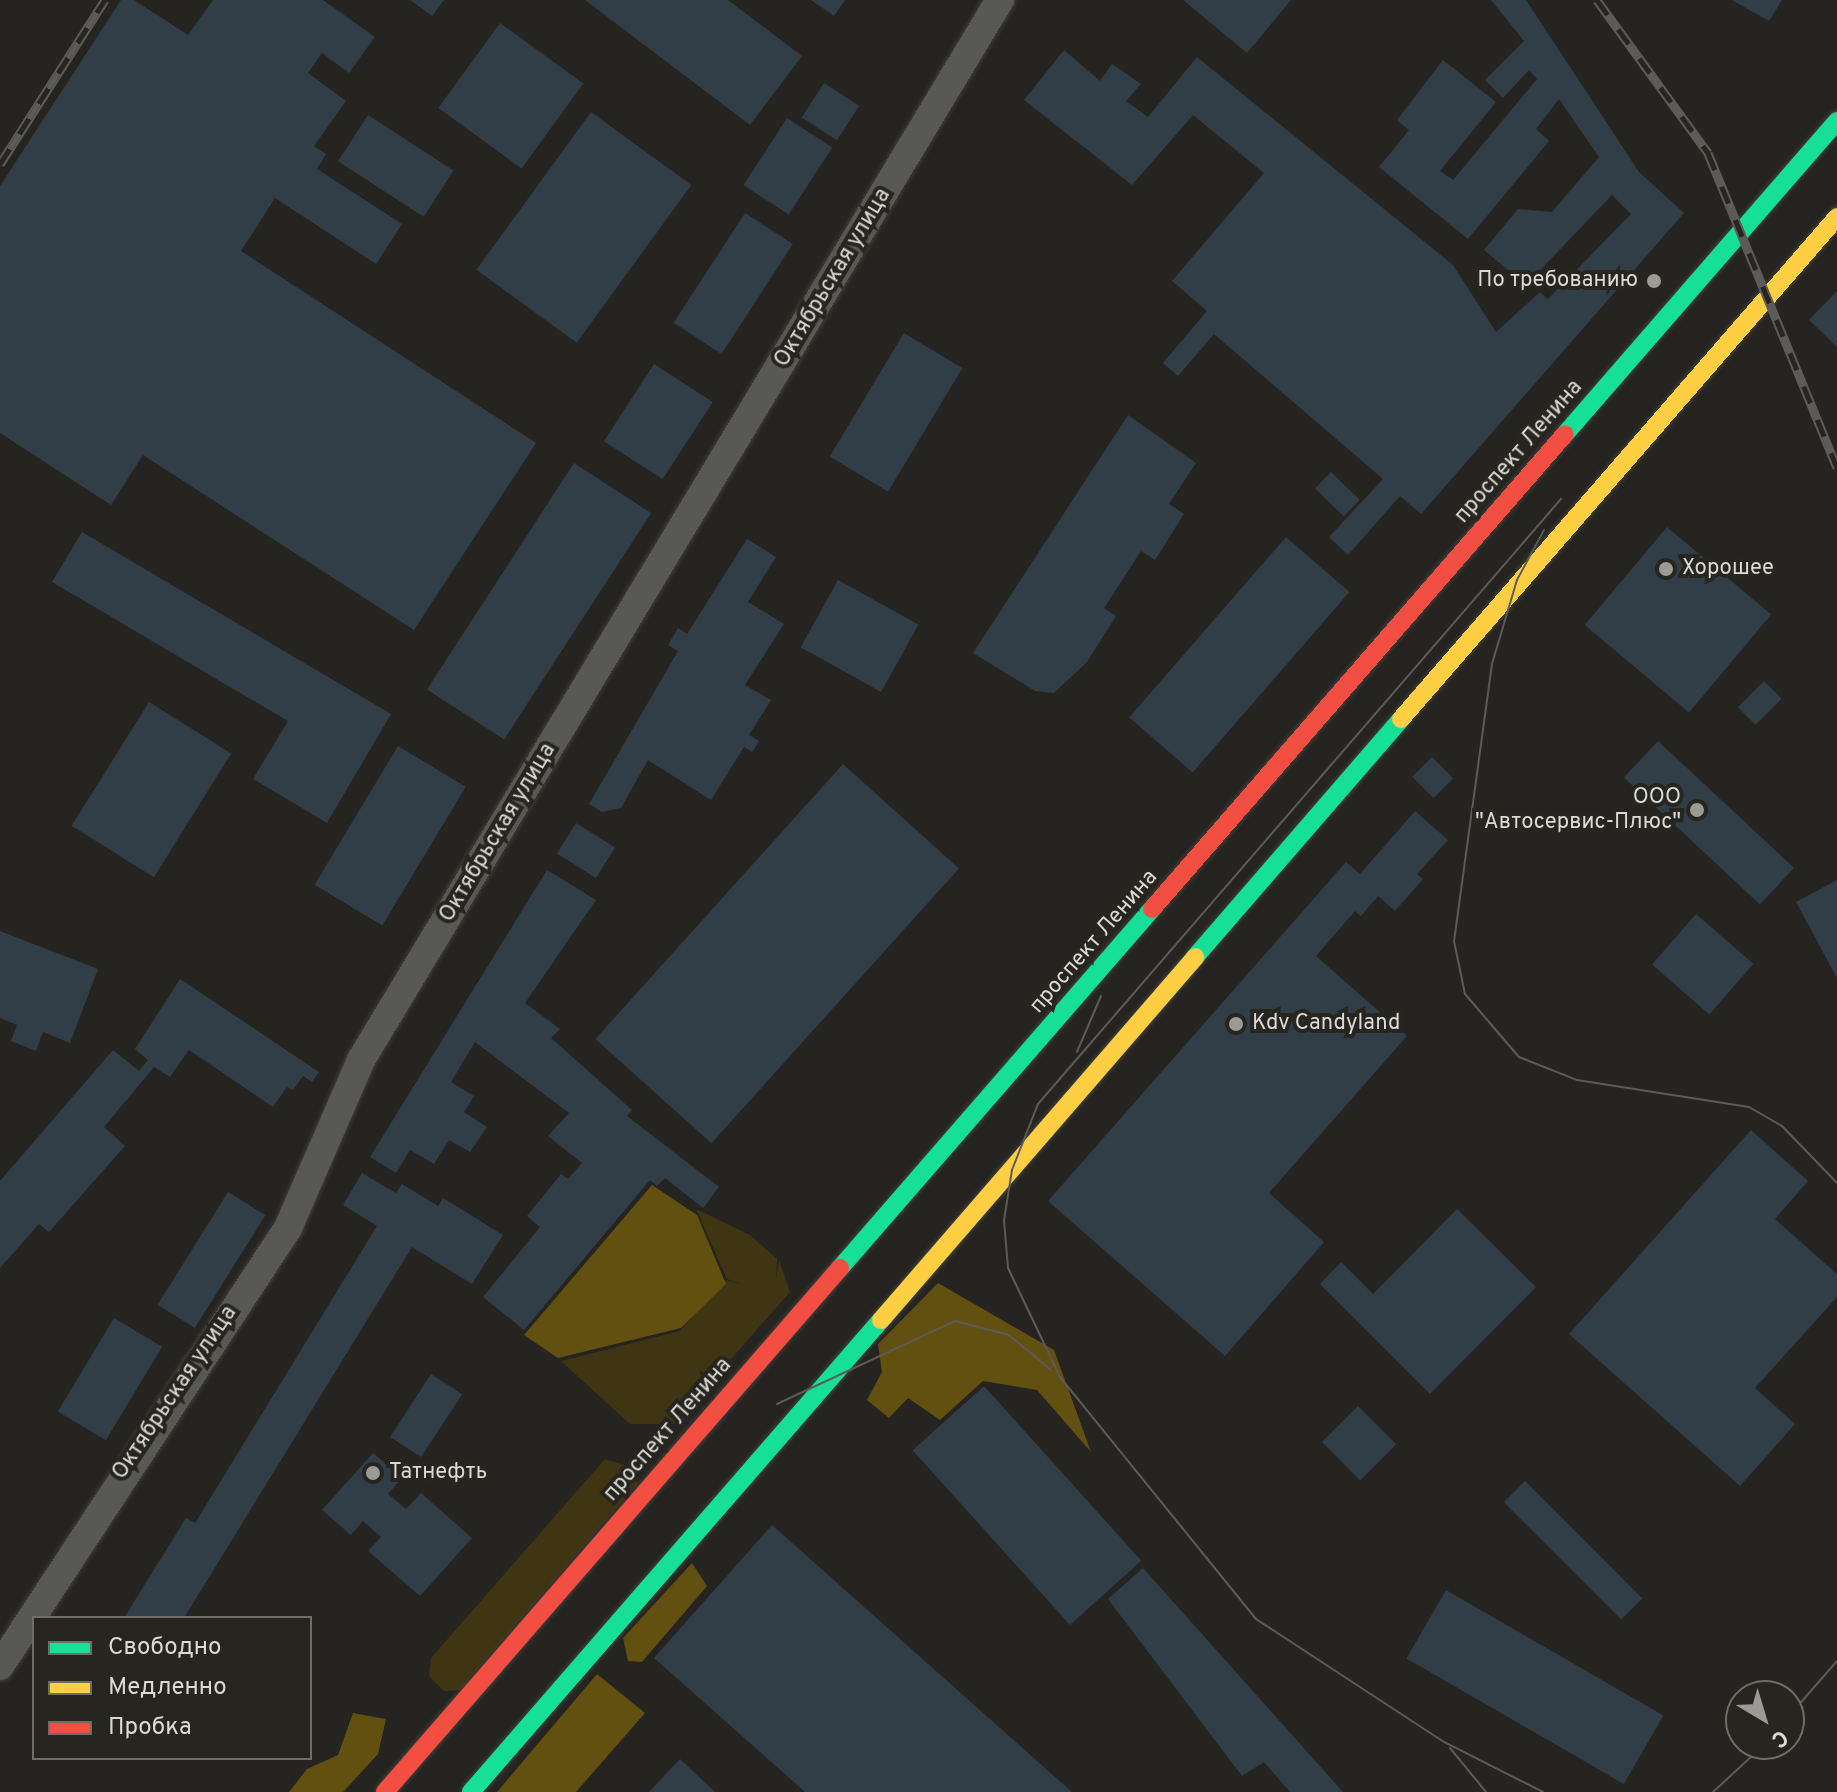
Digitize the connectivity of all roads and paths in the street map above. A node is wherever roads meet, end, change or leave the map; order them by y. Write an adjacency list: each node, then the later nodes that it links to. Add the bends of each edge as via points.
1 (1000, 0): 4 (street, Октябрьская улица, via 361,1060 288,1228 145,1435)
2 (1837, 121): 5 (main road, проспект Ленина)
3 (1837, 217): 6 (main road)
4 (0, 1666)
5 (385, 1792)
6 (471, 1792)

